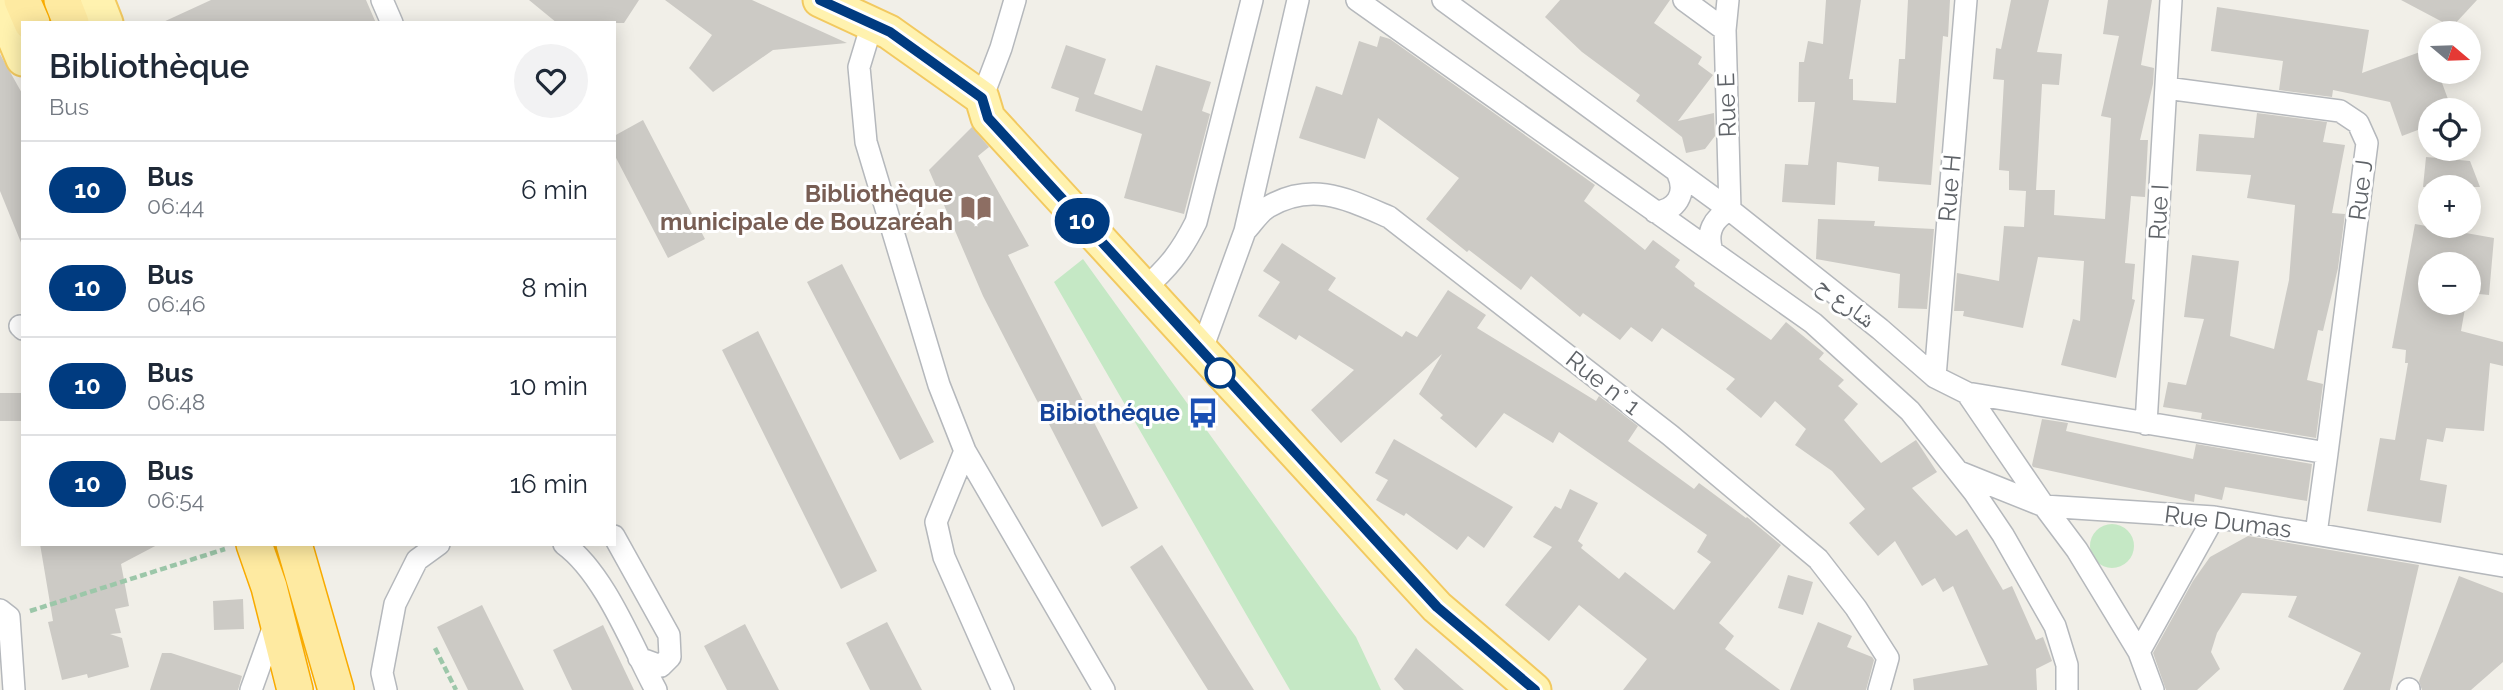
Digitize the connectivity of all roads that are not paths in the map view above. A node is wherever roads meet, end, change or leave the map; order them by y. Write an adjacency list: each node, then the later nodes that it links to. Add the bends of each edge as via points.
1 (22, 0): 16 (highway)
2 (62, 0): 17 (highway)
3 (97, 0): 18 (main road)
4 (382, 0): 19 (street)
5 (820, 0): 20 (main road)
6 (1015, 0): 24 (street)
7 (1252, 0): 30 (street, via 1196,222 1176,258)
8 (1298, 0): 28 (street)
9 (1357, 0): 27 (street)
10 (1443, 0): 25 (street, شارع ح)
11 (1684, 0): 21 (street)
12 (1728, 0): 21 (street, Rue E)
13 (1966, 0): 32 (street, Rue H)
14 (2171, 0): 23 (street, Rue I)
15 (0, 5): 22 (main road)
16 (31, 21)
17 (70, 21)
18 (105, 21)
19 (391, 21)
20 (872, 24): 24 (main road); 35 (street, via 859,67 866,142 939,385)
21 (1725, 30): 26 (street, Rue E)
22 (21, 54)
23 (2166, 88): 34 (street, Rue I); 36 (street, Rue J, via 2340,111 2358,123 2367,143)
24 (982, 98): 30 (main road, via 988,118)
25 (1678, 174): 26 (street, شارع ح); 27 (street, via 1682,189 1676,204)
26 (1730, 210): 29 (street, via 1713,223); 32 (street, شارع ح)
27 (1654, 212): 29 (street)
28 (1245, 231): 31 (street); 60 (street, Rue n° 1, via 1266,208 1317,193 1342,197 1389,218 1671,435 1818,559 1888,658)
29 (1712, 251): 37 (street, via 1813,323 1872,376 1910,411)
30 (1144, 289): 31 (main road)
31 (1201, 352): 59 (main road, via 1437,607)
32 (1935, 377): 33 (street, شارع ح)
33 (1967, 393): 34 (street); 38 (street, شارع ح)
34 (2146, 424): 36 (street)
35 (965, 451): 57 (street, via 936,522 944,557); 58 (street)
36 (2327, 453): 40 (street, Rue J)
37 (1957, 472): 38 (street, Rue Dumas); 61 (street, via 2003,535 2055,626 2067,665)
38 (2044, 506): 39 (street, Rue Dumas); 49 (street, شارع ح, via 2077,550)
39 (2214, 517): 40 (street, Rue Dumas); 49 (street)
40 (2316, 534): 46 (street, Rue Dumas)
41 (616, 540): 50 (street, via 670,635 670,657 661,666)
42 (250, 546): 48 (highway)
43 (295, 546): 54 (highway)
44 (436, 546): 55 (street, via 417,559 395,604 382,673)
45 (566, 546): 50 (street, via 586,566 614,608)
46 (2503, 566)
47 (5, 613): 51 (street)
48 (277, 618): 52 (street); 53 (highway)
49 (2139, 652): 62 (street, شارع ح)
50 (639, 658): 56 (street)
51 (14, 690)
52 (251, 690)
53 (295, 690)
54 (336, 690)
55 (386, 690)
56 (656, 690)
57 (1003, 690)
58 (1104, 690)
59 (1535, 690)
60 (1879, 690)
61 (2067, 690)
62 (2153, 690)

